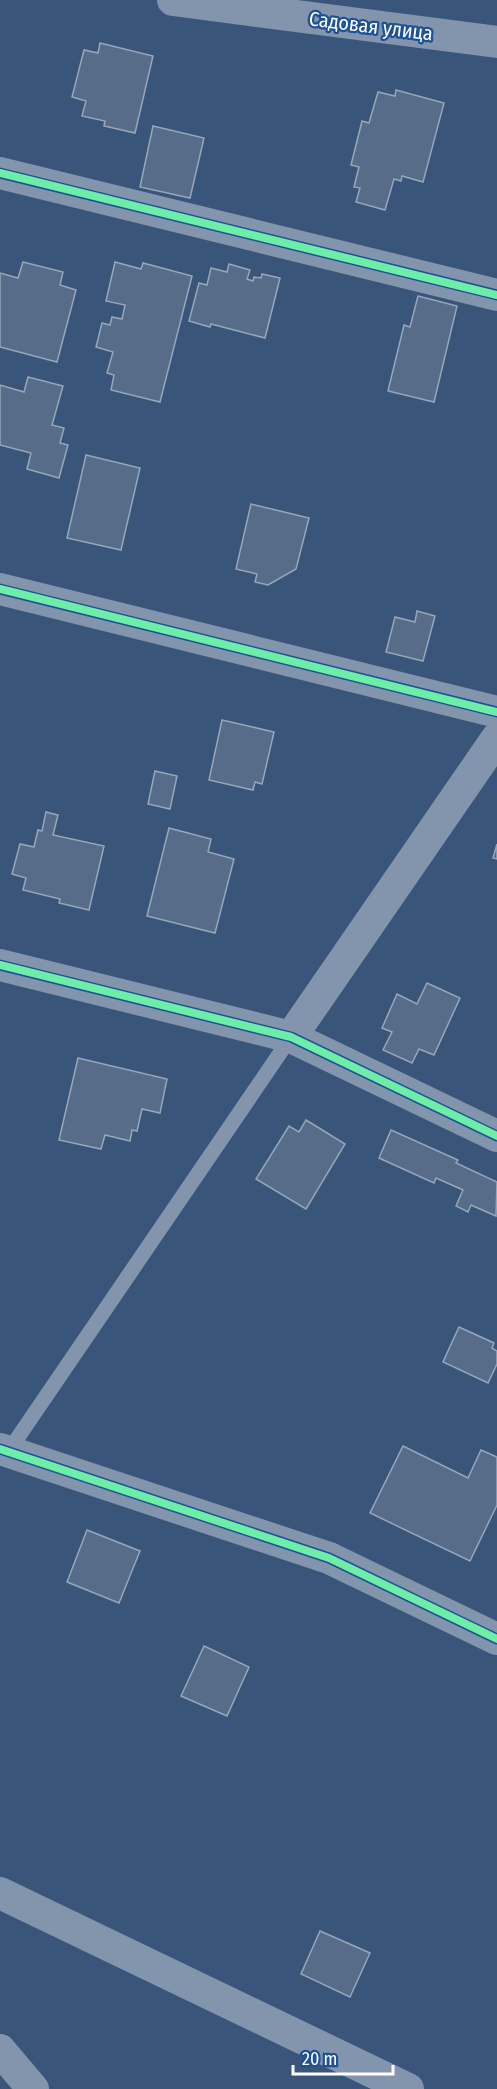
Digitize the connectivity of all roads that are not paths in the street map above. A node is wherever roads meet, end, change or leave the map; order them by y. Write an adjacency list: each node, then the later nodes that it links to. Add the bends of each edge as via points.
1 (173, 0): 2 (street, Садовая улица)
2 (497, 42)
3 (0, 173): 4 (street)
4 (497, 295)
5 (0, 589): 6 (street)
6 (497, 712)
7 (497, 738): 9 (street)
8 (0, 964): 9 (street)
9 (291, 1037): 10 (street); 11 (lane)
10 (497, 1136)
11 (3, 1455): 12 (street, via 329,1558)
12 (497, 1639)
13 (0, 1893): 16 (street)
14 (0, 2050): 15 (street)
15 (33, 2089)
16 (408, 2089)

